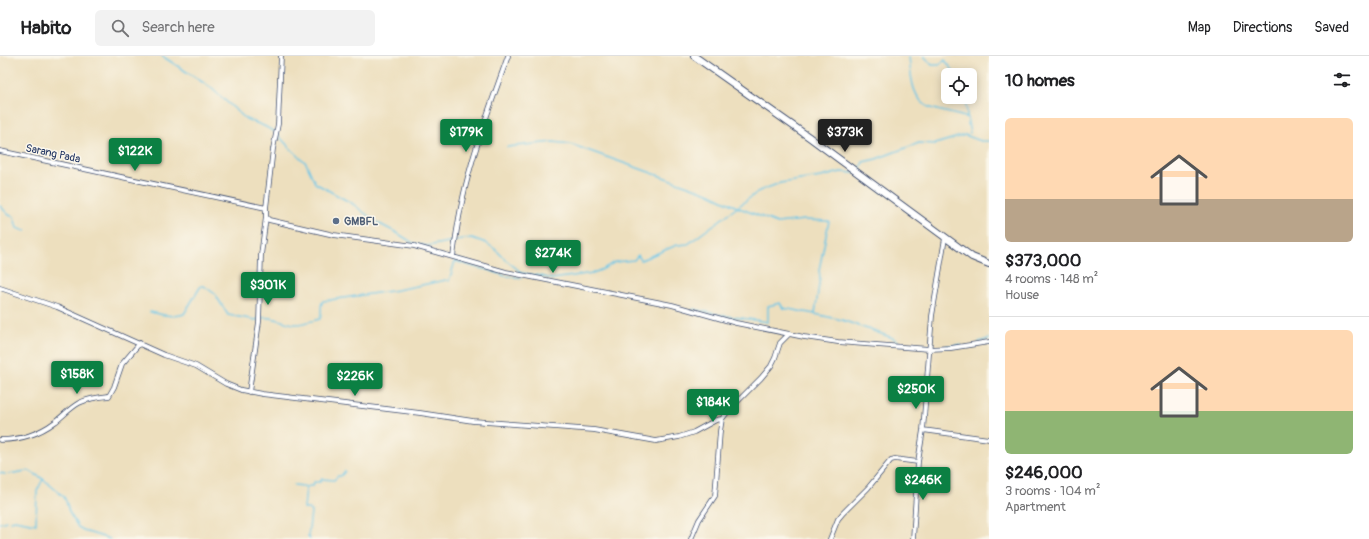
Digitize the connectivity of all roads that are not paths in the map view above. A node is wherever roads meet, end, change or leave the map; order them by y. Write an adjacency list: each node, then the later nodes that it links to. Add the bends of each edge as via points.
1 (282, 56): 5 (street, via 278,124)
2 (508, 56): 8 (street, via 470,167)
3 (694, 56): 7 (street)
4 (0, 151): 5 (street, Sarang Pada)
5 (266, 208): 6 (street)
6 (266, 217): 8 (street, via 269,220 334,234 414,246); 15 (street, via 261,255 259,322)
7 (945, 238): 9 (street, via 972,258); 14 (street)
8 (452, 257): 11 (street, via 506,272 672,305 736,323)
9 (989, 264)
10 (0, 288): 13 (street, via 57,307)
11 (789, 334): 14 (street, via 842,342); 16 (street, via 780,343 771,366)
12 (989, 342): 14 (street)
13 (140, 343): 15 (street, via 196,366 226,384); 19 (street, via 122,364 109,396 95,397 78,403 53,424 35,434 20,439)
14 (929, 349): 17 (street)
15 (249, 392): 16 (street, via 473,421 594,430 656,441 694,432)
16 (722, 419): 21 (street, via 715,496 699,520)
17 (923, 430): 18 (street); 20 (street)
18 (989, 439)
19 (0, 440)
20 (918, 462): 22 (street, via 891,460 840,516); 23 (street)
21 (692, 539)
22 (830, 539)
23 (913, 539)

